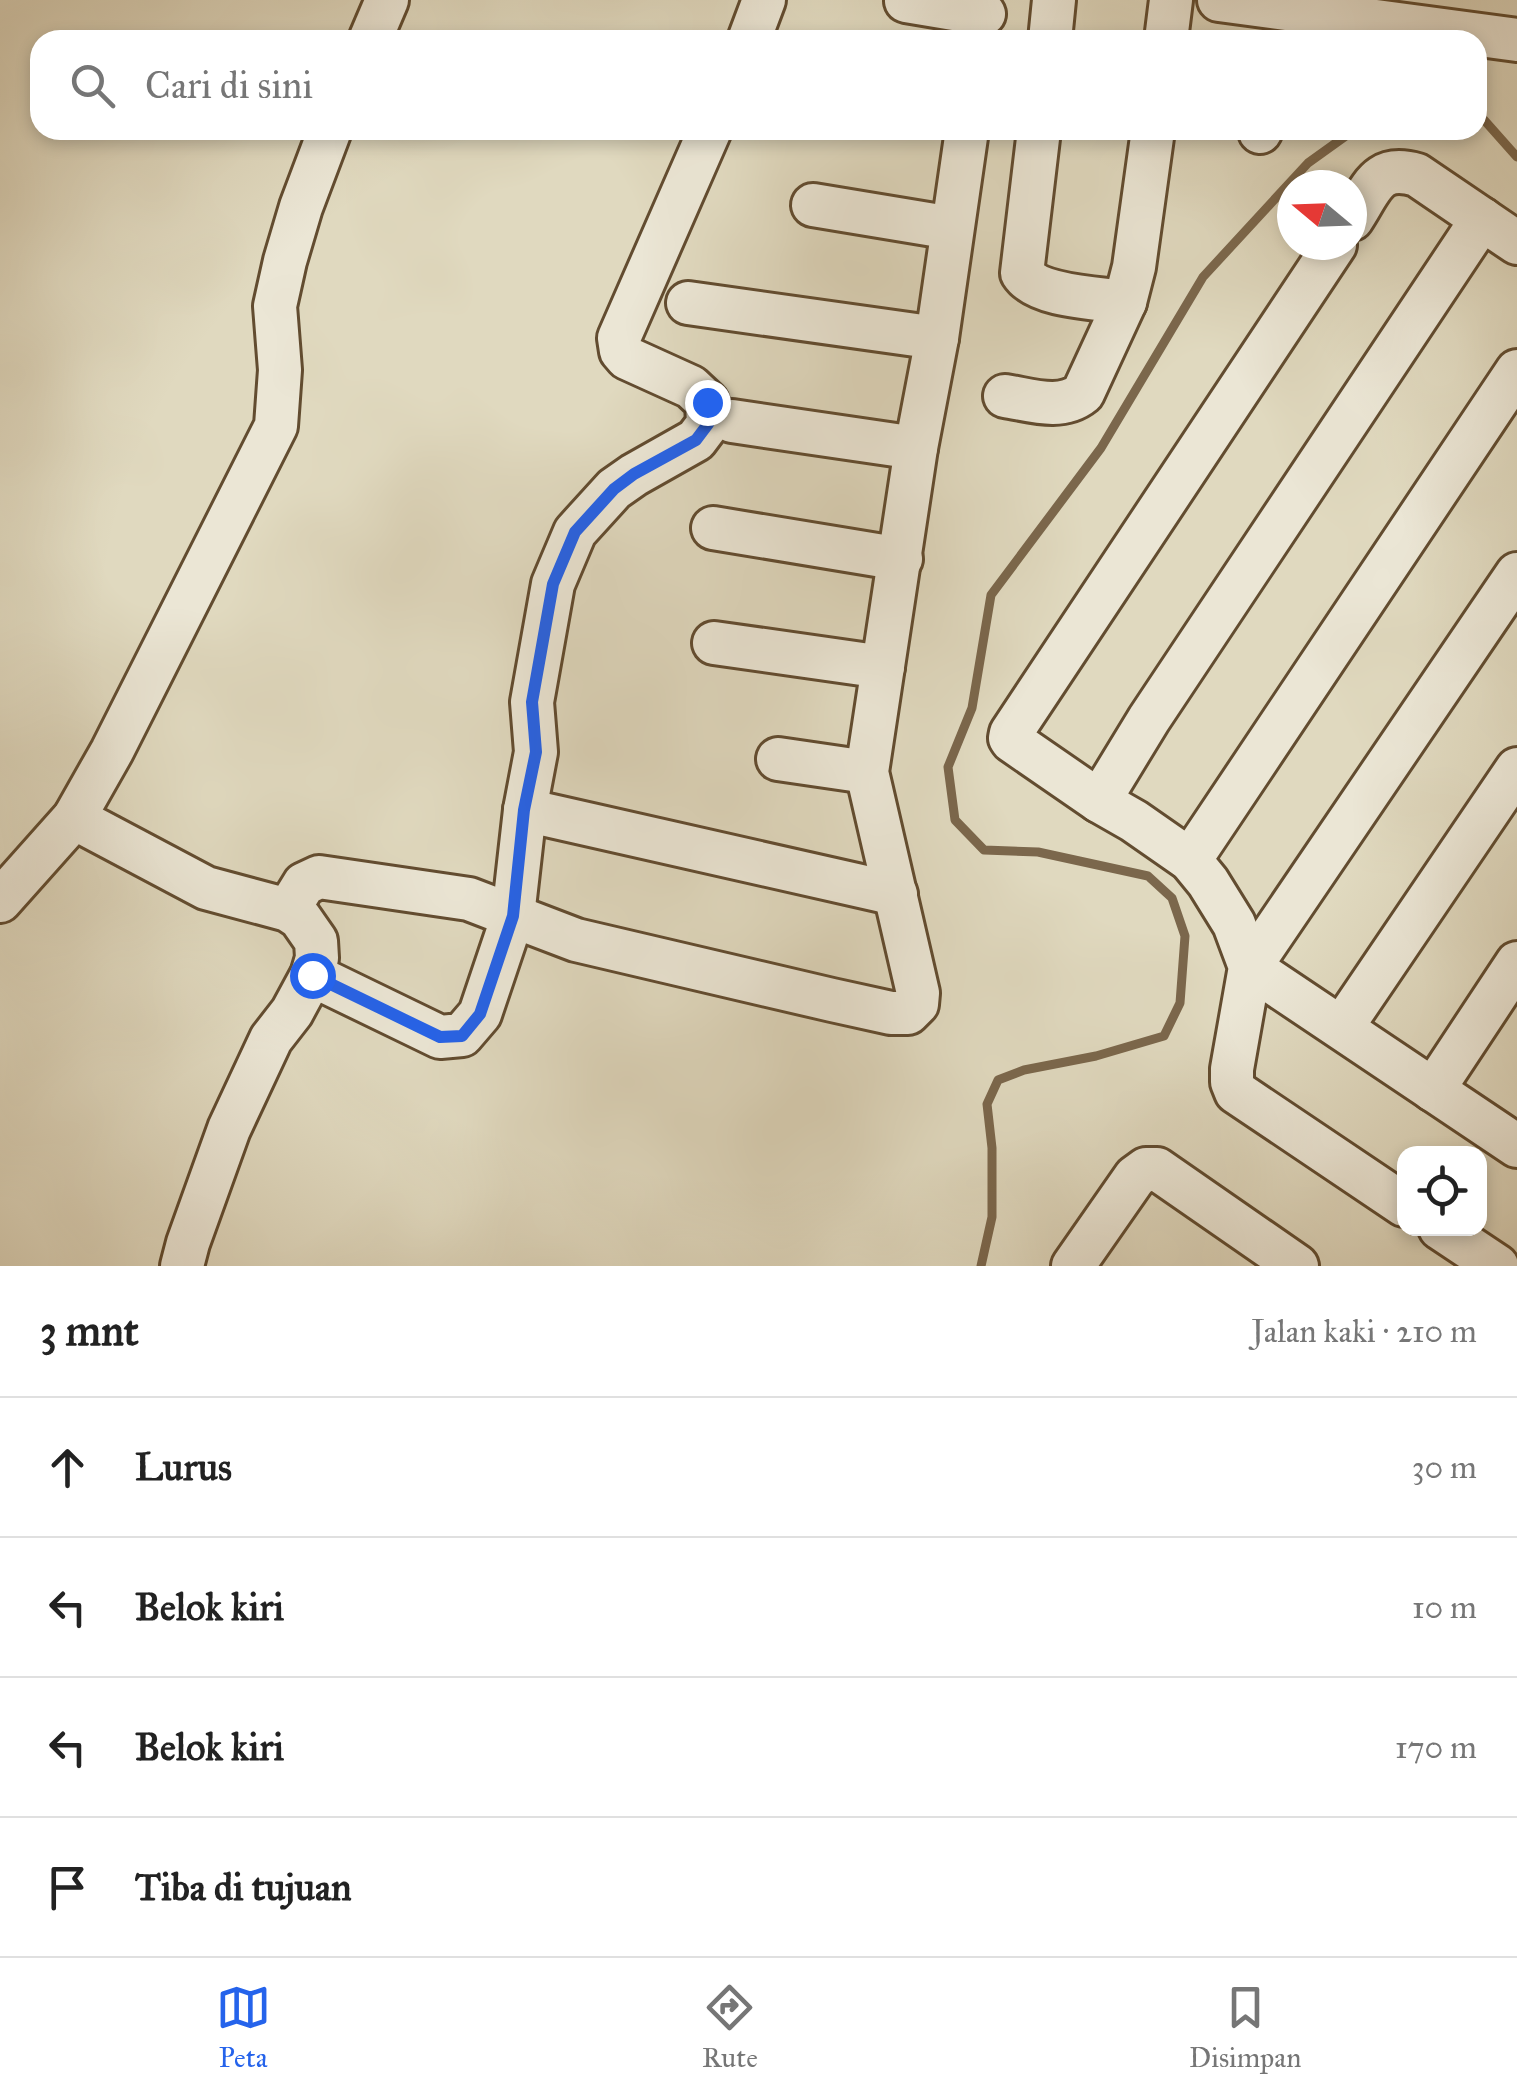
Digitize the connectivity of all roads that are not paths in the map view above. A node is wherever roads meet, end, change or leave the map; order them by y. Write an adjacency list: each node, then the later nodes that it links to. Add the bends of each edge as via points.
1 (387, 0): 10 (street)
2 (764, 0): 11 (street)
3 (1054, 0): 12 (street)
4 (1171, 0): 13 (street)
5 (906, 1): 9 (street)
6 (1366, 9): 7 (street); 8 (street)
7 (1256, 11)
8 (1476, 17): 14 (street)
9 (984, 18)
10 (374, 30)
11 (754, 30)
12 (1051, 30)
13 (1167, 30)
14 (1517, 40)
15 (326, 140): 43 (street, via 300,208 276,306 276,426)
16 (706, 140): 42 (street, via 619,338 627,358 691,387 707,402 708,424 696,440 614,489 575,532 553,584 536,674 536,752)
17 (965, 140): 23 (street)
18 (1038, 140): 26 (street, via 1022,272 1040,289)
19 (1152, 140): 26 (street)
20 (1367, 196): 22 (street, via 1382,174 1398,169)
21 (813, 206): 23 (street)
22 (1482, 219): 24 (street); 41 (street)
23 (952, 228): 28 (street)
24 (1517, 243)
25 (1325, 260): 41 (street, via 1011,734 1012,742)
26 (1126, 302): 30 (street, via 1072,402)
27 (688, 304): 28 (street)
28 (938, 338): 32 (street)
29 (1517, 371): 44 (street)
30 (1005, 396)
31 (732, 421): 32 (street)
32 (916, 448): 34 (street)
33 (713, 528): 34 (street)
34 (900, 559): 37 (street)
35 (1517, 574): 49 (street)
36 (714, 643): 37 (street)
37 (883, 667): 40 (street)
38 (778, 759): 40 (street)
39 (1517, 769): 52 (street)
40 (867, 772): 45 (street)
41 (1099, 801): 44 (street)
42 (524, 810): 45 (street); 48 (street)
43 (74, 818): 46 (street); 47 (street, via 206,888)
44 (1190, 860): 49 (street, via 1234,924)
45 (896, 894): 48 (street, via 918,993 908,1013 594,944)
46 (0, 901)
47 (288, 910): 48 (street, via 304,884 320,877 469,899); 50 (street, via 316,941)
48 (513, 916): 50 (street, via 480,1014 462,1036 440,1037)
49 (1250, 967): 52 (street); 55 (street, via 1232,1069 1236,1092)
50 (312, 975): 58 (street, via 242,1100)
51 (1510, 989): 53 (street)
52 (1342, 1027): 53 (street)
53 (1433, 1090): 54 (street)
54 (1517, 1146)
55 (1397, 1200)
56 (1452, 1236): 60 (street)
57 (1086, 1262): 59 (street, via 1146,1168 1157,1169)
58 (182, 1266)
59 (1297, 1266)
60 (1497, 1266)

